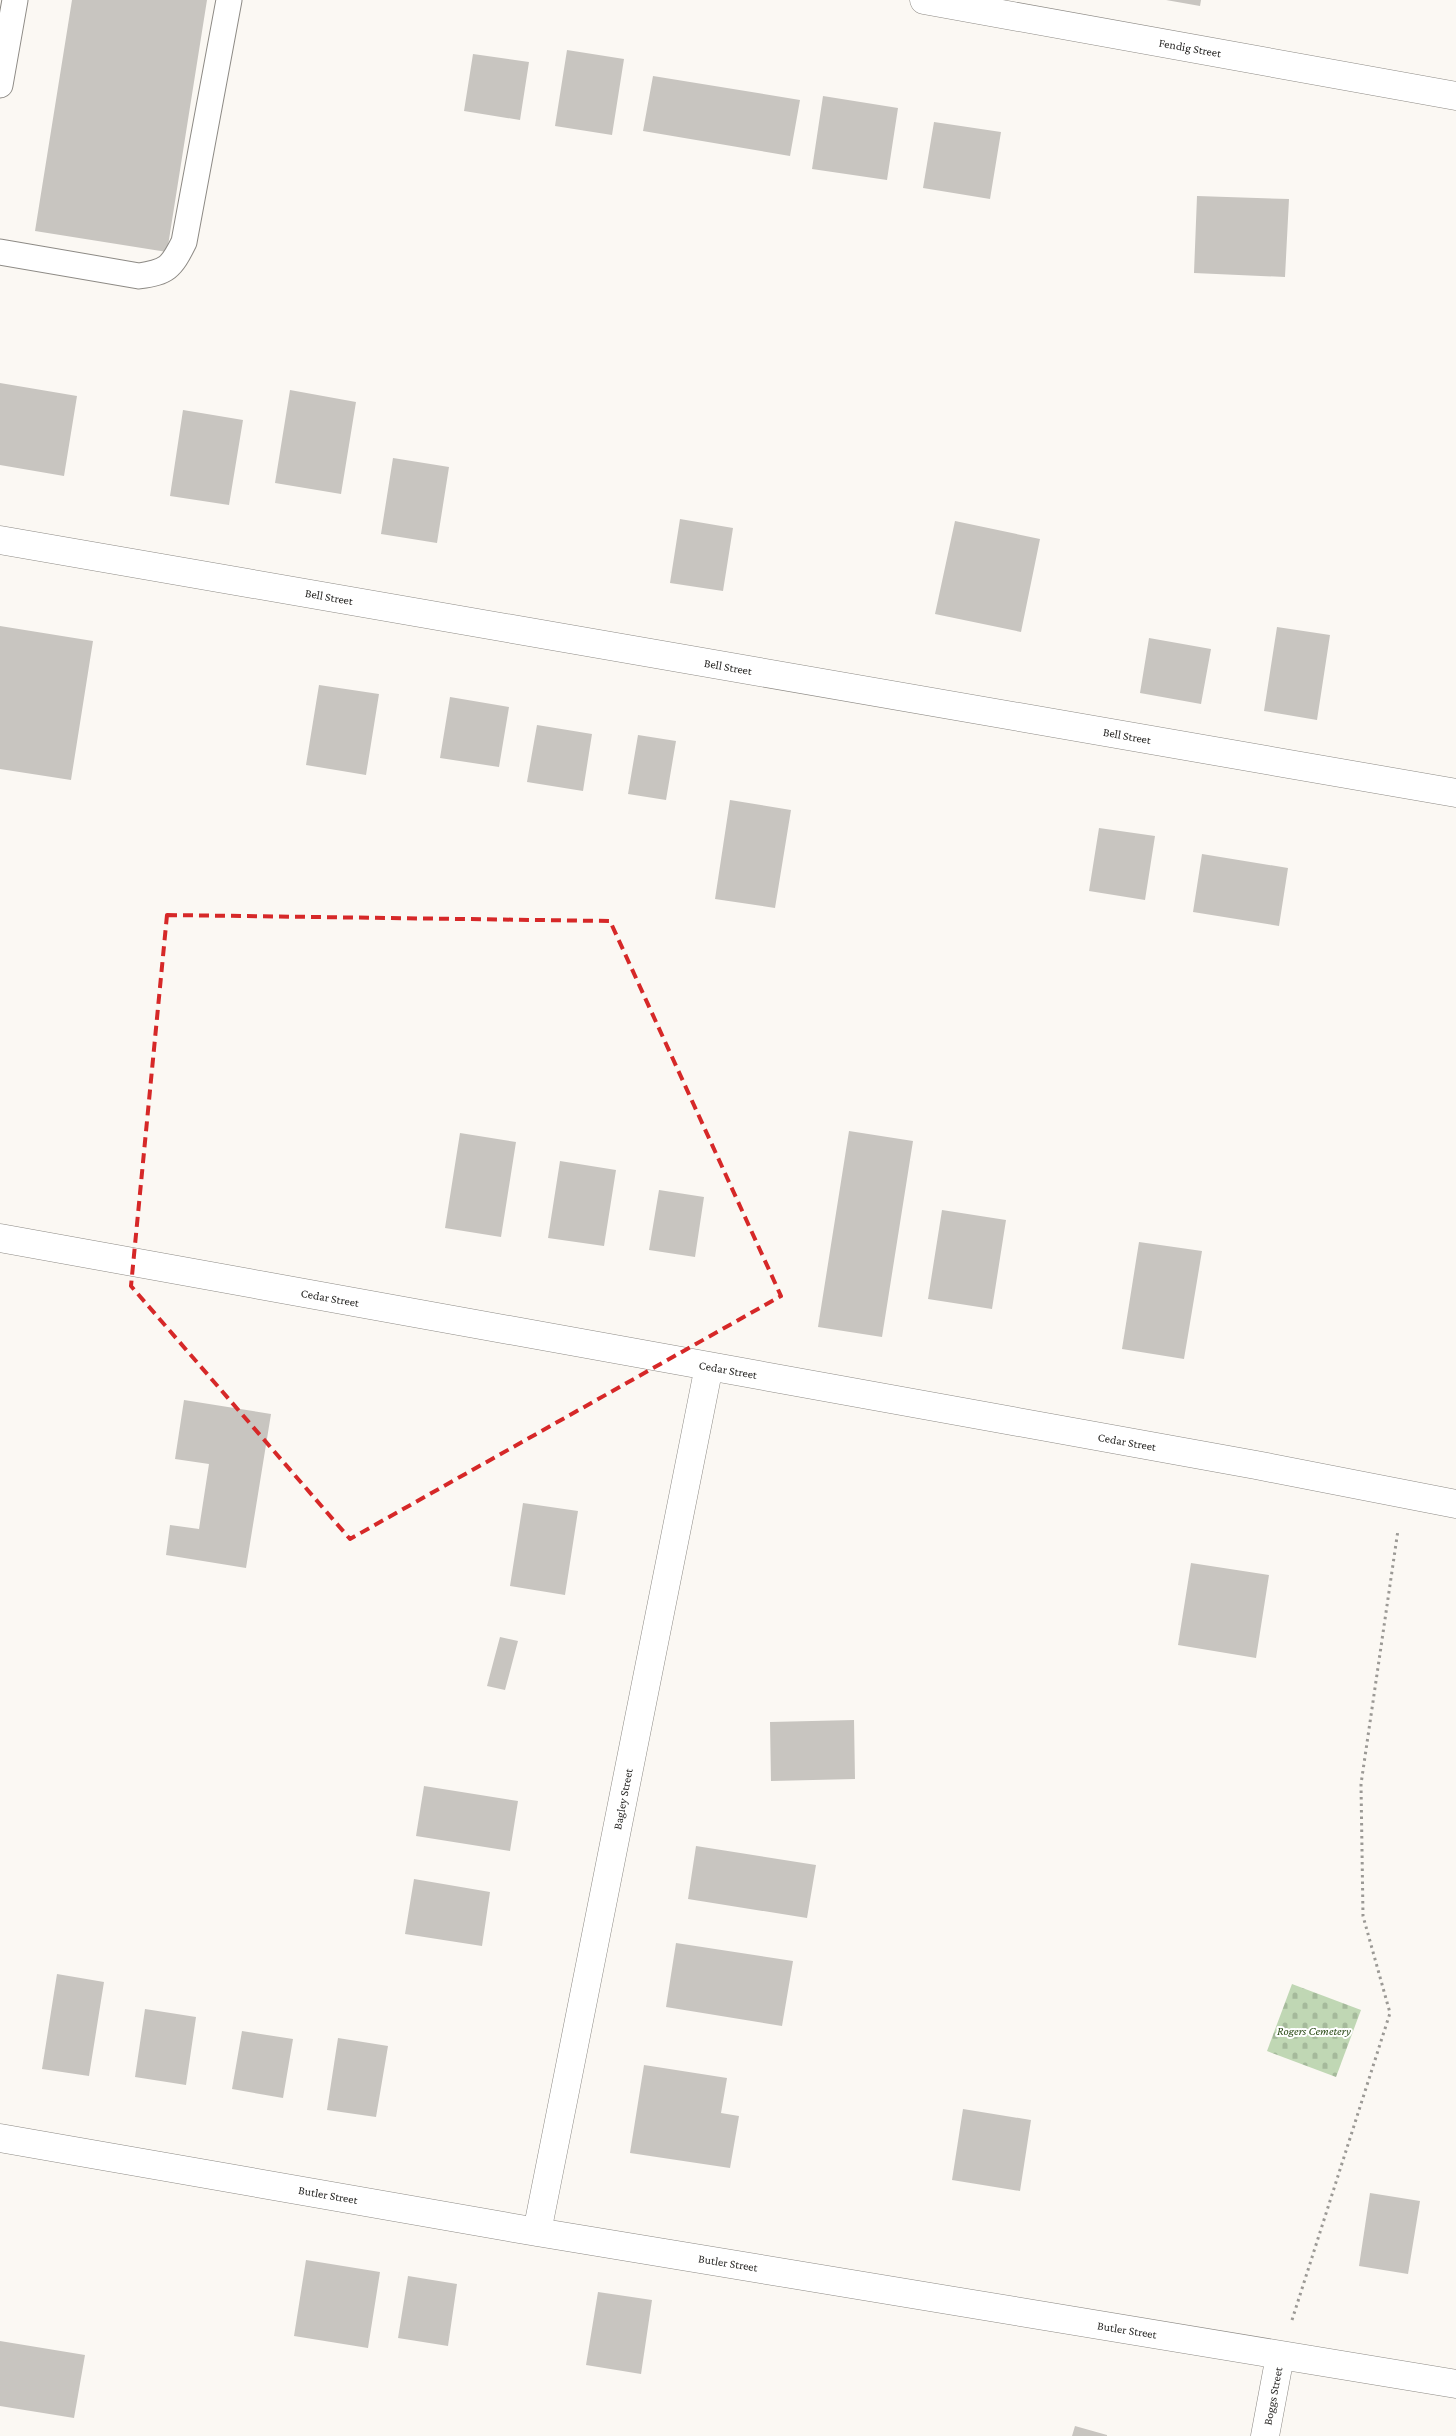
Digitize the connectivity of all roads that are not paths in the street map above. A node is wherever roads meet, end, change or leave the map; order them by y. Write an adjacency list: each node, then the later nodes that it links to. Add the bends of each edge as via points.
1 (15, 0): 4 (lane)
2 (229, 0): 6 (lane, via 184,242 176,259 161,273 139,276)
3 (924, 0): 5 (street, Fendig Street)
4 (0, 85)
5 (1456, 96)
6 (0, 252)
7 (0, 540): 8 (street, Bell Street)
8 (1456, 793)
9 (0, 1238): 10 (street, Cedar Street)
10 (709, 1366): 11 (street, Cedar Street); 13 (street, Bagley Street)
11 (1456, 1504)
12 (0, 2138): 13 (street, Butler Street)
13 (538, 2232): 14 (street, Butler Street)
14 (1280, 2356): 15 (street, Butler Street); 16 (street, Boggs Street)
15 (1456, 2384)
16 (1265, 2436)

